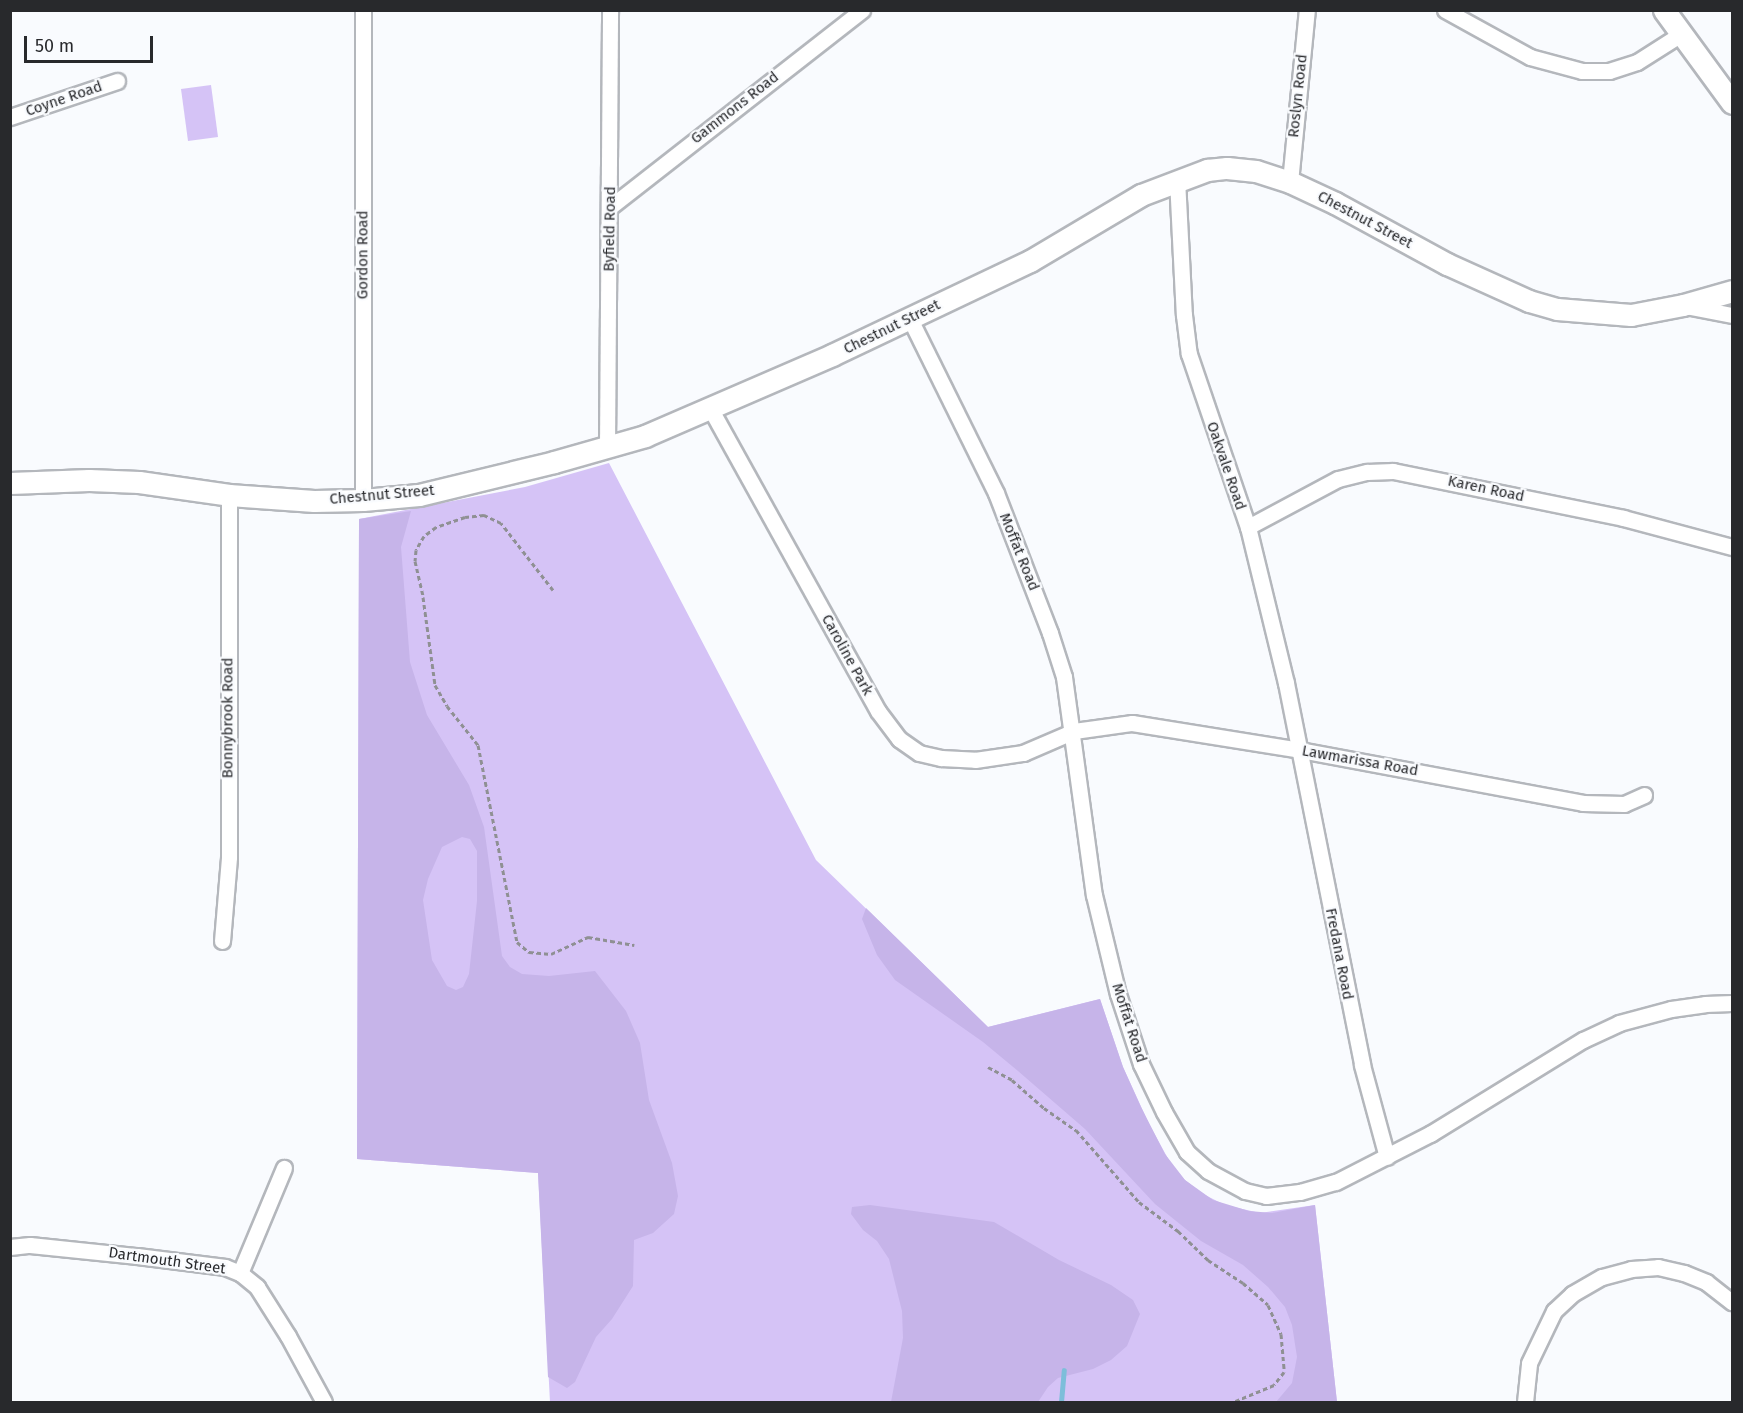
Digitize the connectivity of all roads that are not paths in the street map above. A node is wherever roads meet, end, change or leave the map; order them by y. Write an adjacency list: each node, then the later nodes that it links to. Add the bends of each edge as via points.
1 (363, 10): 22 (street, Gordon Road)
2 (610, 10): 13 (street, Byfield Road)
3 (862, 10): 13 (street, Gammons Road)
4 (1307, 10): 12 (street, Roslyn Road)
5 (1445, 10): 7 (street, via 1530,57 1582,71 1609,71 1637,62)
6 (1664, 10): 7 (main road)
7 (1681, 34): 9 (main road)
8 (117, 81): 10 (street, Coyne Road)
9 (1732, 103)
10 (10, 117)
11 (1177, 179): 12 (main road, Chestnut Street, via 1227,168 1256,171); 17 (main road, Chestnut Street, via 1141,195 1030,261); 23 (street, Oakvale Road, via 1189,354)
12 (1290, 182): 15 (main road, Chestnut Street, via 1335,202 1447,264 1529,301 1557,309 1611,315)
13 (610, 207): 19 (street, Byfield Road)
14 (1732, 291): 15 (main road, Chestnut Street)
15 (1683, 305): 16 (street)
16 (1732, 315)
17 (909, 317): 18 (main road, Chestnut Street); 25 (street, Moffat Road, via 957,411 1026,565 1064,677)
18 (710, 408): 19 (main road, Chestnut Street); 25 (street, Caroline Park, via 878,711 900,739 919,753 975,760 1023,753)
19 (607, 448): 22 (main road, Chestnut Street, via 419,495)
20 (10, 483): 21 (main road, Chestnut Street, via 89,480)
21 (229, 495): 22 (main road, Chestnut Street); 28 (street, Bonnybrook Road, via 229,857)
22 (363, 500)
23 (1248, 527): 24 (street, Karen Road, via 1338,479 1392,471 1623,518); 26 (street, Oakvale Road)
24 (1732, 547)
25 (1074, 731): 26 (street, Lawmarissa Road, via 1132,723); 30 (street, Moffat Road, via 1078,793 1094,896 1118,994 1142,1064 1187,1152 1227,1183 1266,1196 1336,1182)
26 (1300, 750): 27 (street, Lawmarissa Road, via 1583,803 1624,804); 30 (street, Fredana Road, via 1362,1065)
27 (1644, 795)
28 (222, 941)
29 (1732, 1003): 30 (street, Moffat Road, via 1671,1009 1619,1023 1583,1040)
30 (1387, 1157)
31 (284, 1168): 33 (street)
32 (10, 1247): 33 (street, Dartmouth Street, via 30,1245 136,1256 225,1267)
33 (240, 1274): 35 (street, Dartmouth Street, via 257,1287)
34 (1732, 1302): 36 (street, via 1706,1282 1658,1267 1602,1277 1572,1294 1554,1311 1529,1363)
35 (324, 1402)
36 (1525, 1402)

